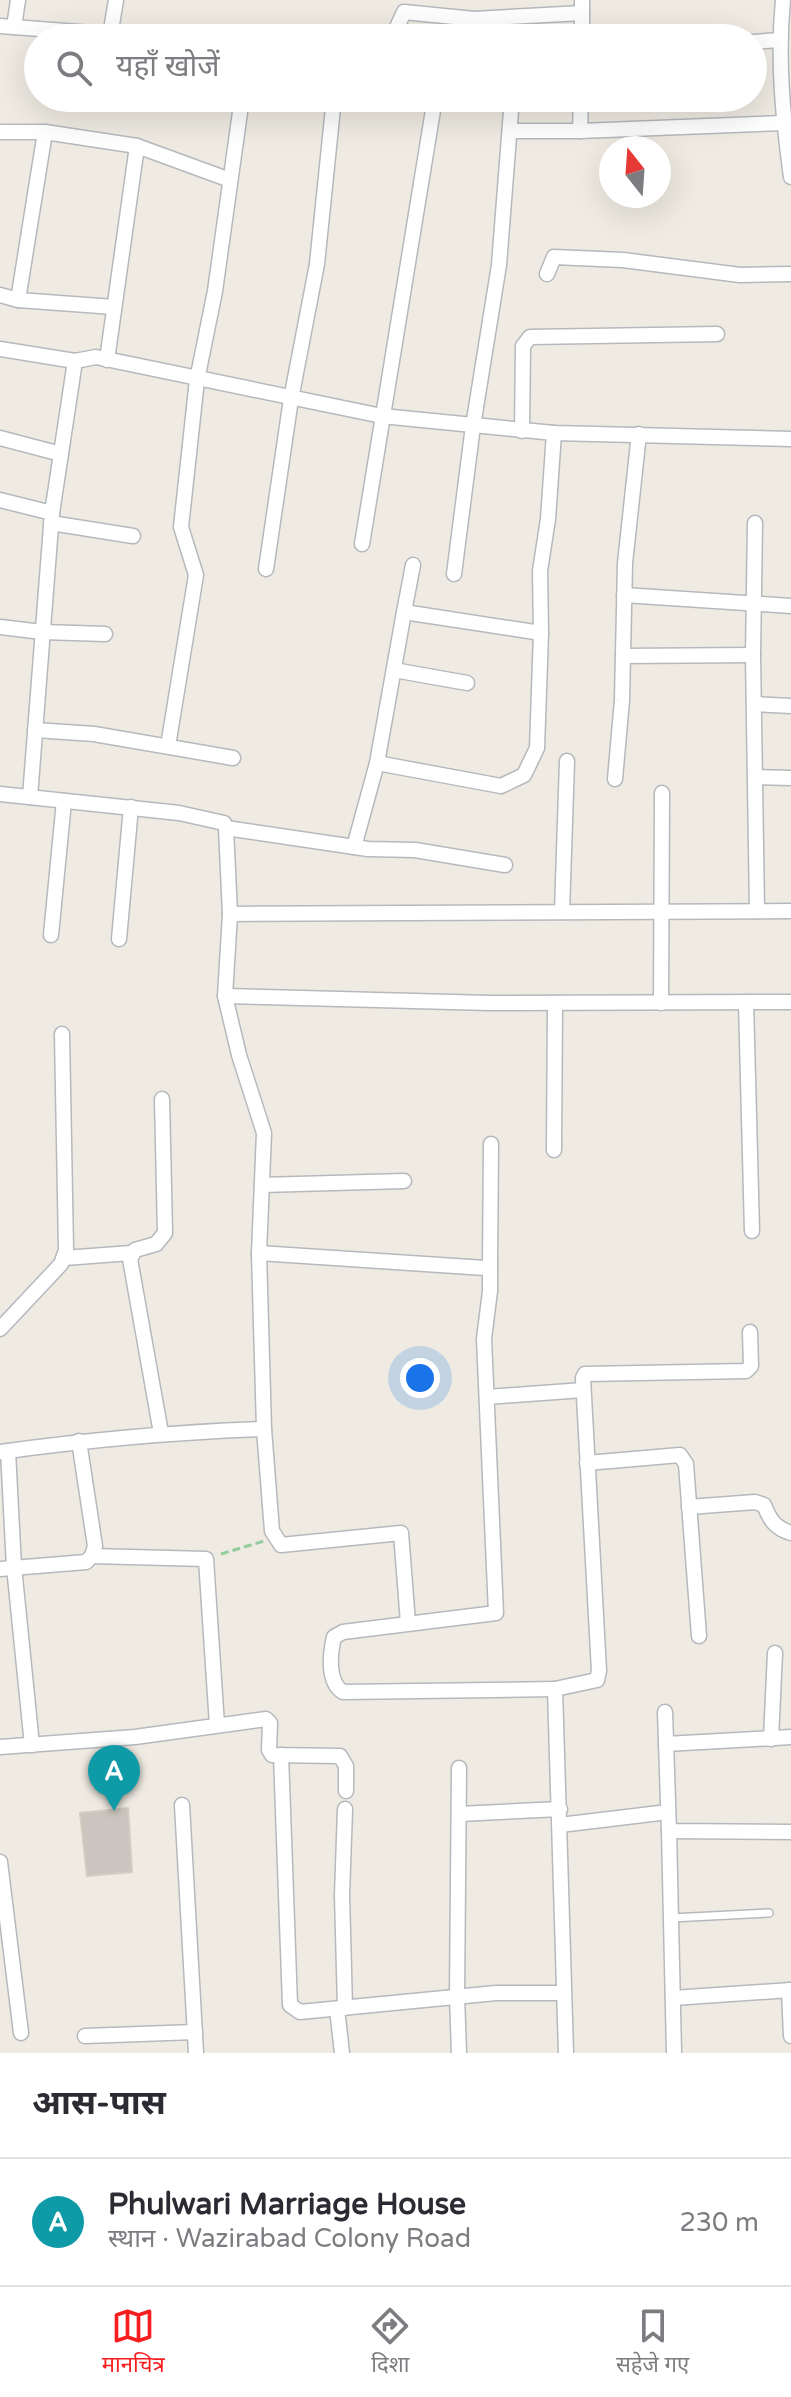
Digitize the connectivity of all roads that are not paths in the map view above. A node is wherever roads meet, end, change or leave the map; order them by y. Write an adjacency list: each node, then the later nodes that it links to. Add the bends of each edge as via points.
1 (18, 0): 7 (street)
2 (116, 0): 5 (street)
3 (783, 0): 8 (street)
4 (582, 7): 6 (street, via 474,19 404,12)
5 (115, 24)
6 (398, 24)
7 (7, 27)
8 (779, 40): 9 (street); 15 (street)
9 (767, 41)
10 (240, 112): 22 (street)
11 (333, 112): 33 (street, via 317,264)
12 (433, 112): 34 (street)
13 (511, 112): 16 (street)
14 (581, 112): 17 (street)
15 (784, 123): 17 (street); 21 (street)
16 (510, 131): 17 (street); 35 (street, via 499,265)
17 (580, 131)
18 (0, 132): 19 (street)
19 (45, 132): 20 (street); 26 (street)
20 (137, 146): 22 (street); 27 (street)
21 (791, 177)
22 (230, 180): 32 (street)
23 (547, 274): 24 (street, via 554,257 740,275)
24 (791, 274)
25 (0, 295): 26 (street)
26 (18, 300): 27 (street)
27 (114, 307): 30 (street)
28 (717, 334): 36 (street, via 530,337 523,346)
29 (0, 349): 31 (street)
30 (107, 360): 31 (street); 32 (street)
31 (75, 361): 41 (street)
32 (197, 380): 33 (street); 65 (street, via 181,527 196,575)
33 (291, 399): 34 (street); 48 (street)
34 (382, 416): 35 (street); 46 (street)
35 (473, 426): 36 (street); 49 (street)
36 (522, 431): 37 (street)
37 (554, 433): 38 (street); 56 (street, via 540,571)
38 (639, 434): 40 (street); 50 (street)
39 (0, 438): 41 (street)
40 (791, 439)
41 (61, 454): 43 (street)
42 (0, 500): 43 (street)
43 (52, 518): 45 (street); 55 (street)
44 (755, 523): 51 (street)
45 (133, 536)
46 (362, 544)
47 (413, 565): 53 (street)
48 (266, 569)
49 (454, 574)
50 (624, 595): 51 (street); 59 (street)
51 (754, 604): 52 (street); 58 (street)
52 (791, 606)
53 (404, 612): 56 (street); 60 (street)
54 (0, 627): 55 (street)
55 (42, 632): 57 (street); 64 (street)
56 (541, 633): 68 (street, via 537,748 524,775 501,786)
57 (105, 634)
58 (753, 655): 59 (street); 62 (street)
59 (623, 656): 71 (street)
60 (394, 670): 61 (street); 68 (street)
61 (467, 683)
62 (754, 704): 63 (street); 69 (street)
63 (791, 706)
64 (35, 730): 65 (street); 74 (street)
65 (168, 746): 66 (street)
66 (233, 758)
67 (567, 761): 83 (street)
68 (377, 763): 78 (street)
69 (755, 777): 70 (street); 81 (street)
70 (791, 778)
71 (615, 779)
72 (662, 793): 80 (street)
73 (0, 794): 74 (street)
74 (30, 797): 75 (street)
75 (64, 801): 76 (street); 85 (street)
76 (131, 807): 77 (street, via 214,820); 86 (street)
77 (226, 828): 78 (street); 84 (street)
78 (354, 847): 79 (street, via 415,850)
79 (505, 865)
80 (660, 911): 81 (street); 83 (street); 91 (street)
81 (757, 911): 82 (street)
82 (791, 911)
83 (562, 912): 84 (street)
84 (230, 914): 87 (street)
85 (51, 935)
86 (119, 939)
87 (225, 996): 90 (street); 97 (street, via 264,1133)
88 (746, 1002): 89 (street); 91 (street); 98 (street)
89 (791, 1002)
90 (555, 1003): 91 (street); 95 (street)
91 (661, 1003)
92 (62, 1034): 101 (street)
93 (162, 1099): 99 (street, via 165,1233 156,1244)
94 (491, 1144): 102 (street)
95 (554, 1150)
96 (404, 1181): 97 (street)
97 (262, 1185): 100 (street)
98 (752, 1231)
99 (131, 1253): 101 (street); 108 (street)
100 (259, 1253): 102 (street); 107 (street)
101 (64, 1258): 103 (street)
102 (490, 1266): 106 (street, via 484,1339)
103 (0, 1329)
104 (750, 1332): 105 (street, via 751,1366 746,1371 585,1374)
105 (583, 1390): 106 (street); 111 (street)
106 (487, 1397): 116 (street, via 497,1609 492,1615)
107 (264, 1429): 108 (street); 116 (street, via 275,1538 281,1545 401,1533)
108 (161, 1433): 109 (street)
109 (79, 1441): 110 (street); 114 (street, via 95,1546)
110 (4, 1452): 115 (street)
111 (587, 1463): 112 (street, via 680,1455 686,1464); 119 (street, via 599,1671 590,1683)
112 (689, 1507): 113 (street, via 755,1502 764,1505 779,1529); 117 (street)
113 (791, 1533)
114 (92, 1556): 115 (street, via 86,1562); 121 (street, via 206,1559)
115 (7, 1568): 125 (street)
116 (408, 1623): 119 (street, via 337,1635 332,1675 336,1687 343,1692)
117 (699, 1636)
118 (775, 1653): 123 (street)
119 (555, 1689): 134 (street)
120 (665, 1712): 124 (street)
121 (217, 1725): 125 (street); 127 (street, via 266,1719 269,1750)
122 (791, 1737): 123 (street)
123 (771, 1739): 124 (street)
124 (666, 1744): 132 (street)
125 (32, 1745): 126 (street)
126 (0, 1747)
127 (281, 1755): 129 (street, via 340,1756 346,1766); 144 (street, via 290,2005 300,2012)
128 (459, 1768): 133 (street)
129 (346, 1791)
130 (182, 1805): 145 (street)
131 (345, 1809): 144 (street)
132 (668, 1812): 134 (street); 135 (street)
133 (459, 1814): 134 (street); 142 (street)
134 (560, 1817): 141 (street)
135 (669, 1831): 136 (street); 139 (street)
136 (791, 1832)
137 (0, 1862): 146 (street)
138 (769, 1913): 139 (lane)
139 (671, 1918): 143 (street)
140 (790, 1990): 143 (street); 148 (street)
141 (564, 1993): 142 (street); 152 (street)
142 (457, 1996): 144 (street); 151 (street)
143 (673, 1998): 153 (street)
144 (341, 2008): 150 (street)
145 (195, 2032): 147 (street); 149 (street)
146 (21, 2033)
147 (85, 2036)
148 (791, 2036)
149 (196, 2053)
150 (342, 2053)
151 (459, 2053)
152 (566, 2053)
153 (674, 2053)

